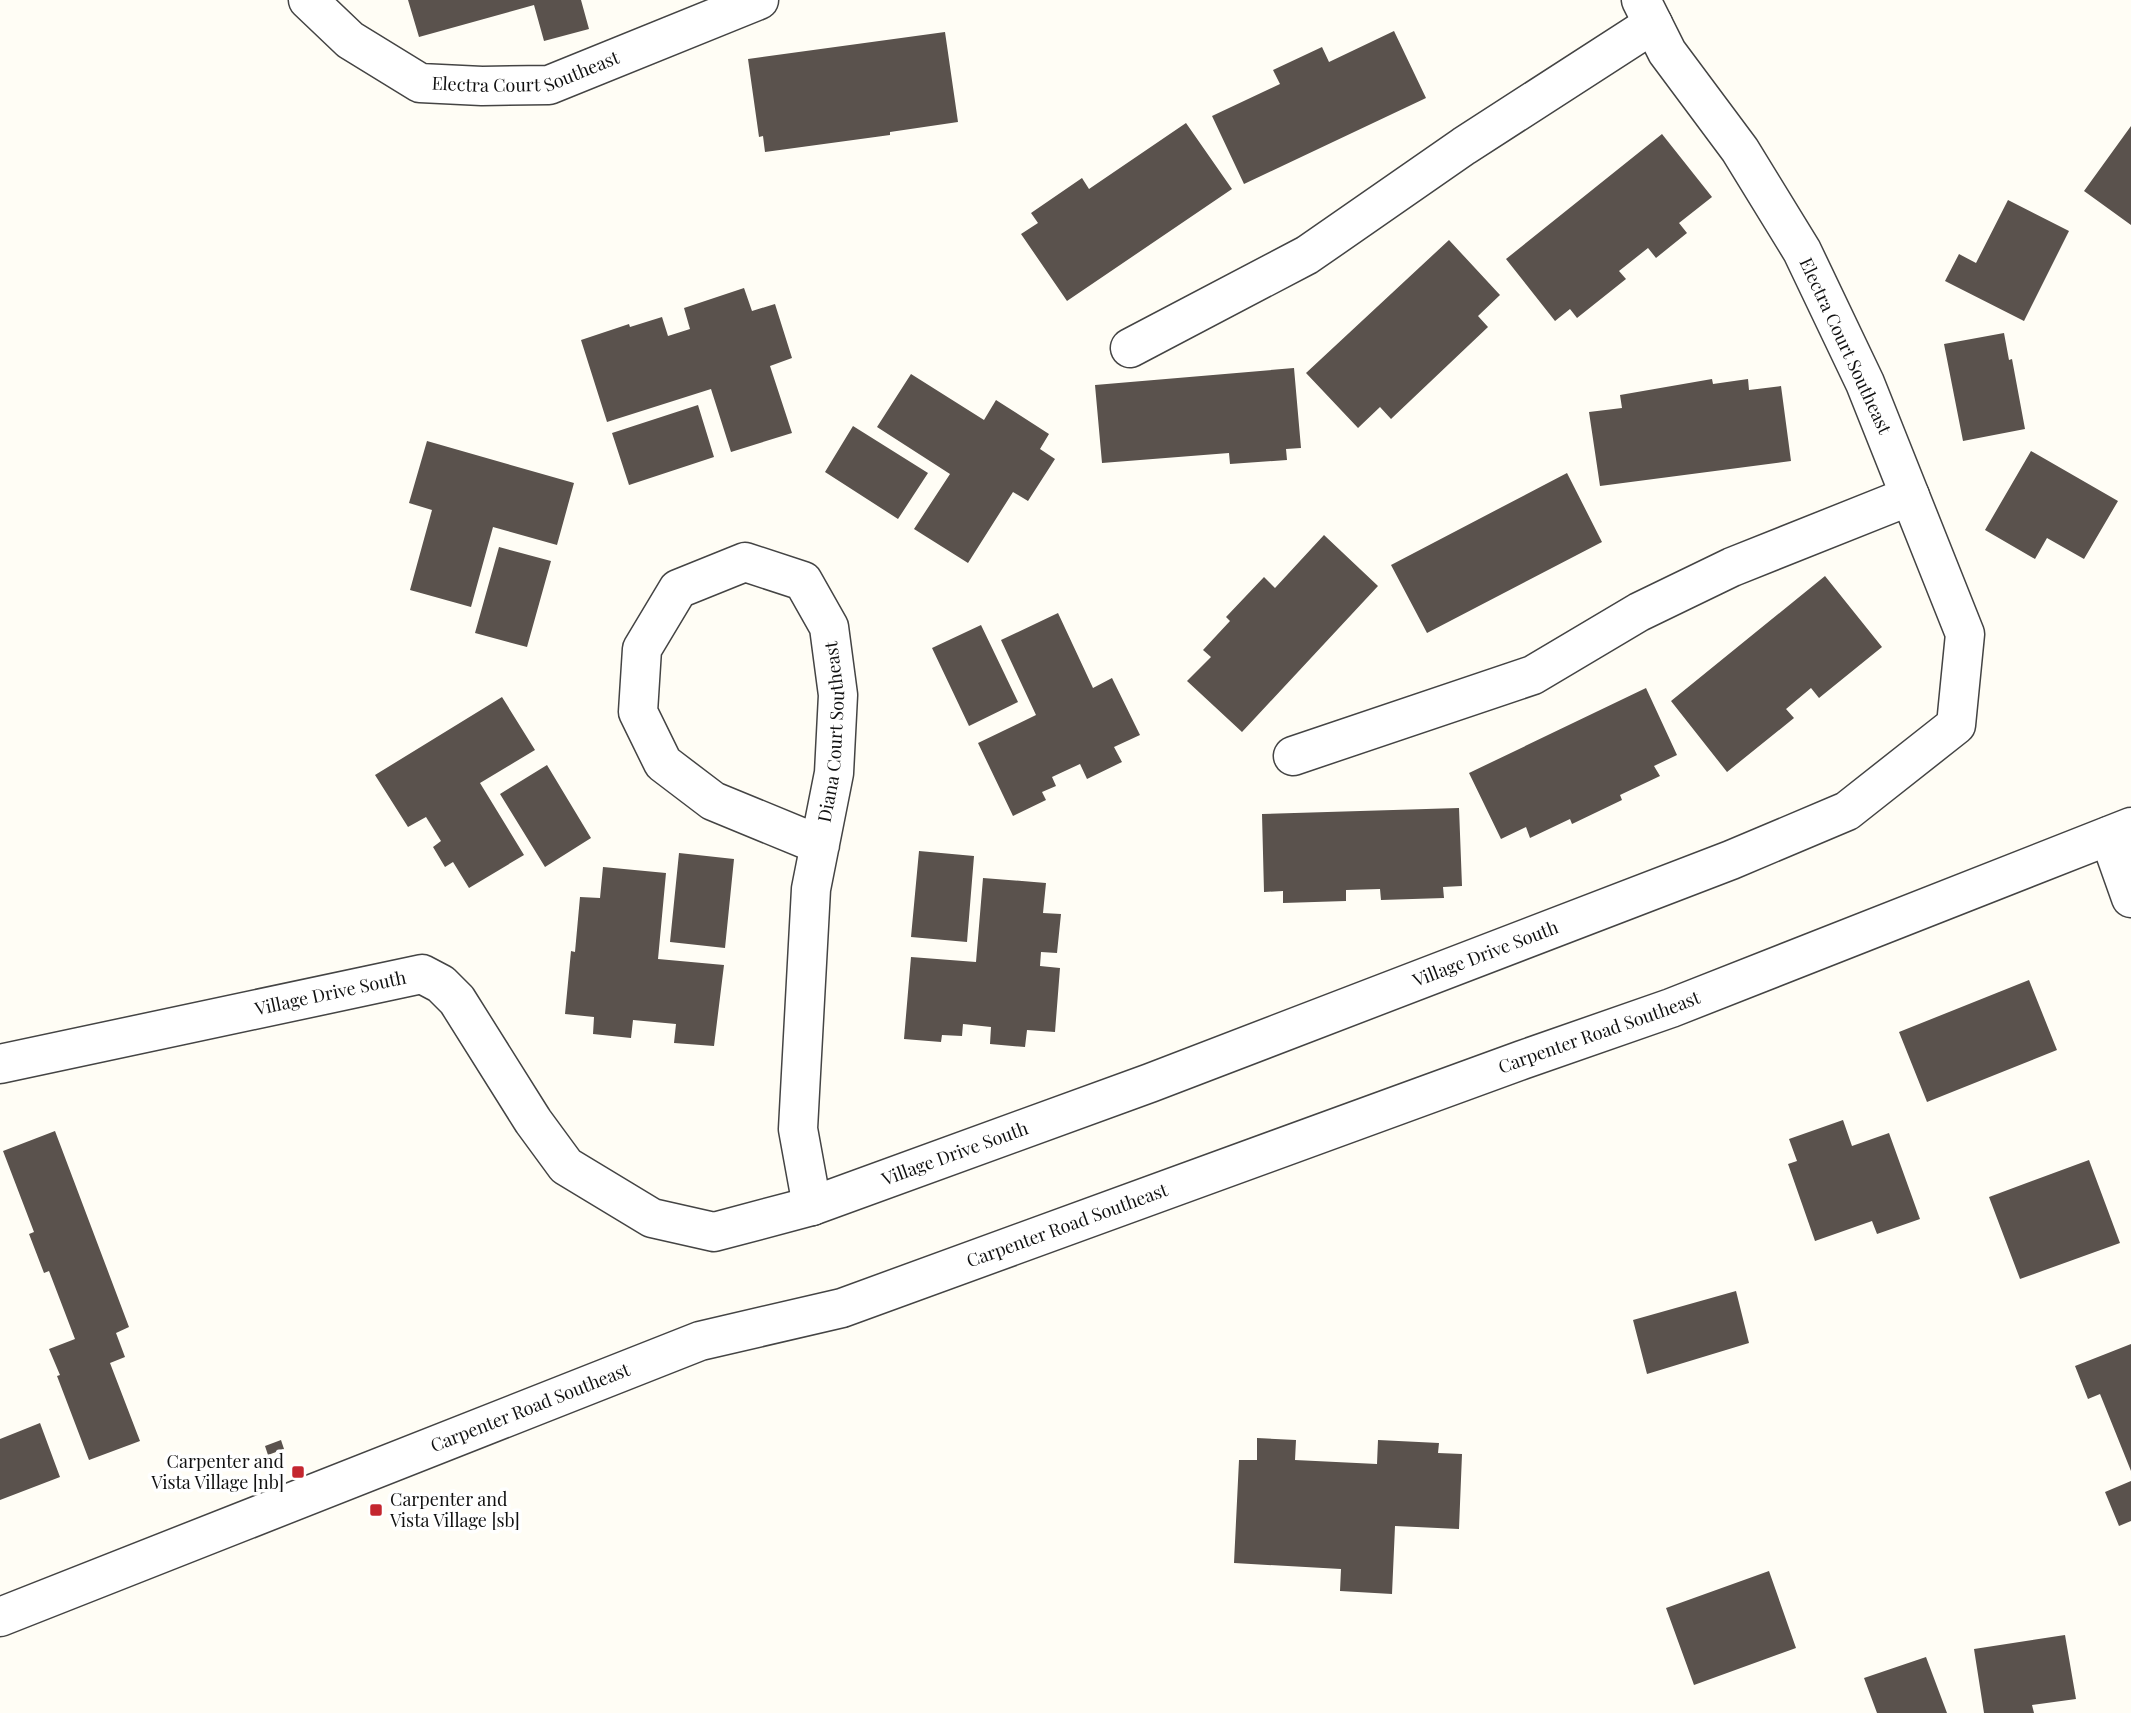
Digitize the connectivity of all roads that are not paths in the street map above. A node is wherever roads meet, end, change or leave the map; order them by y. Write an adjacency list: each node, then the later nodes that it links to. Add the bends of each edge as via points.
1 (308, 0): 2 (street, Electra Court Southeast, via 350,40 420,83 482,86 549,85)
2 (759, 0)
3 (1647, 12): 4 (street, via 1307,254); 5 (street, Electra Court Southeast, via 1667,52 1740,150 1802,251 1866,383)
4 (1130, 348)
5 (1910, 496): 6 (street, Electra Court Southeast, via 1965,634); 7 (street, via 1732,567 1639,612 1533,675)
6 (1956, 725): 12 (street, Village Drive South, via 1847,811 1731,860 1150,1083)
7 (1293, 756)
8 (2120, 831): 10 (street); 13 (street, Carpenter Road Southeast, via 1671,1008 842,1308 700,1341)
9 (820, 845): 9 (street, Diana Court Southeast, via 834,773 838,695 829,627 803,581 746,562 678,589 642,649 638,712 663,763 713,801); 12 (street, Diana Court Southeast, via 811,889 798,1129)
10 (2131, 898)
11 (0, 1065): 12 (street, Village Drive South, via 422,974 457,1000 566,1166 652,1218 714,1232)
12 (811, 1206)
13 (0, 1617)

